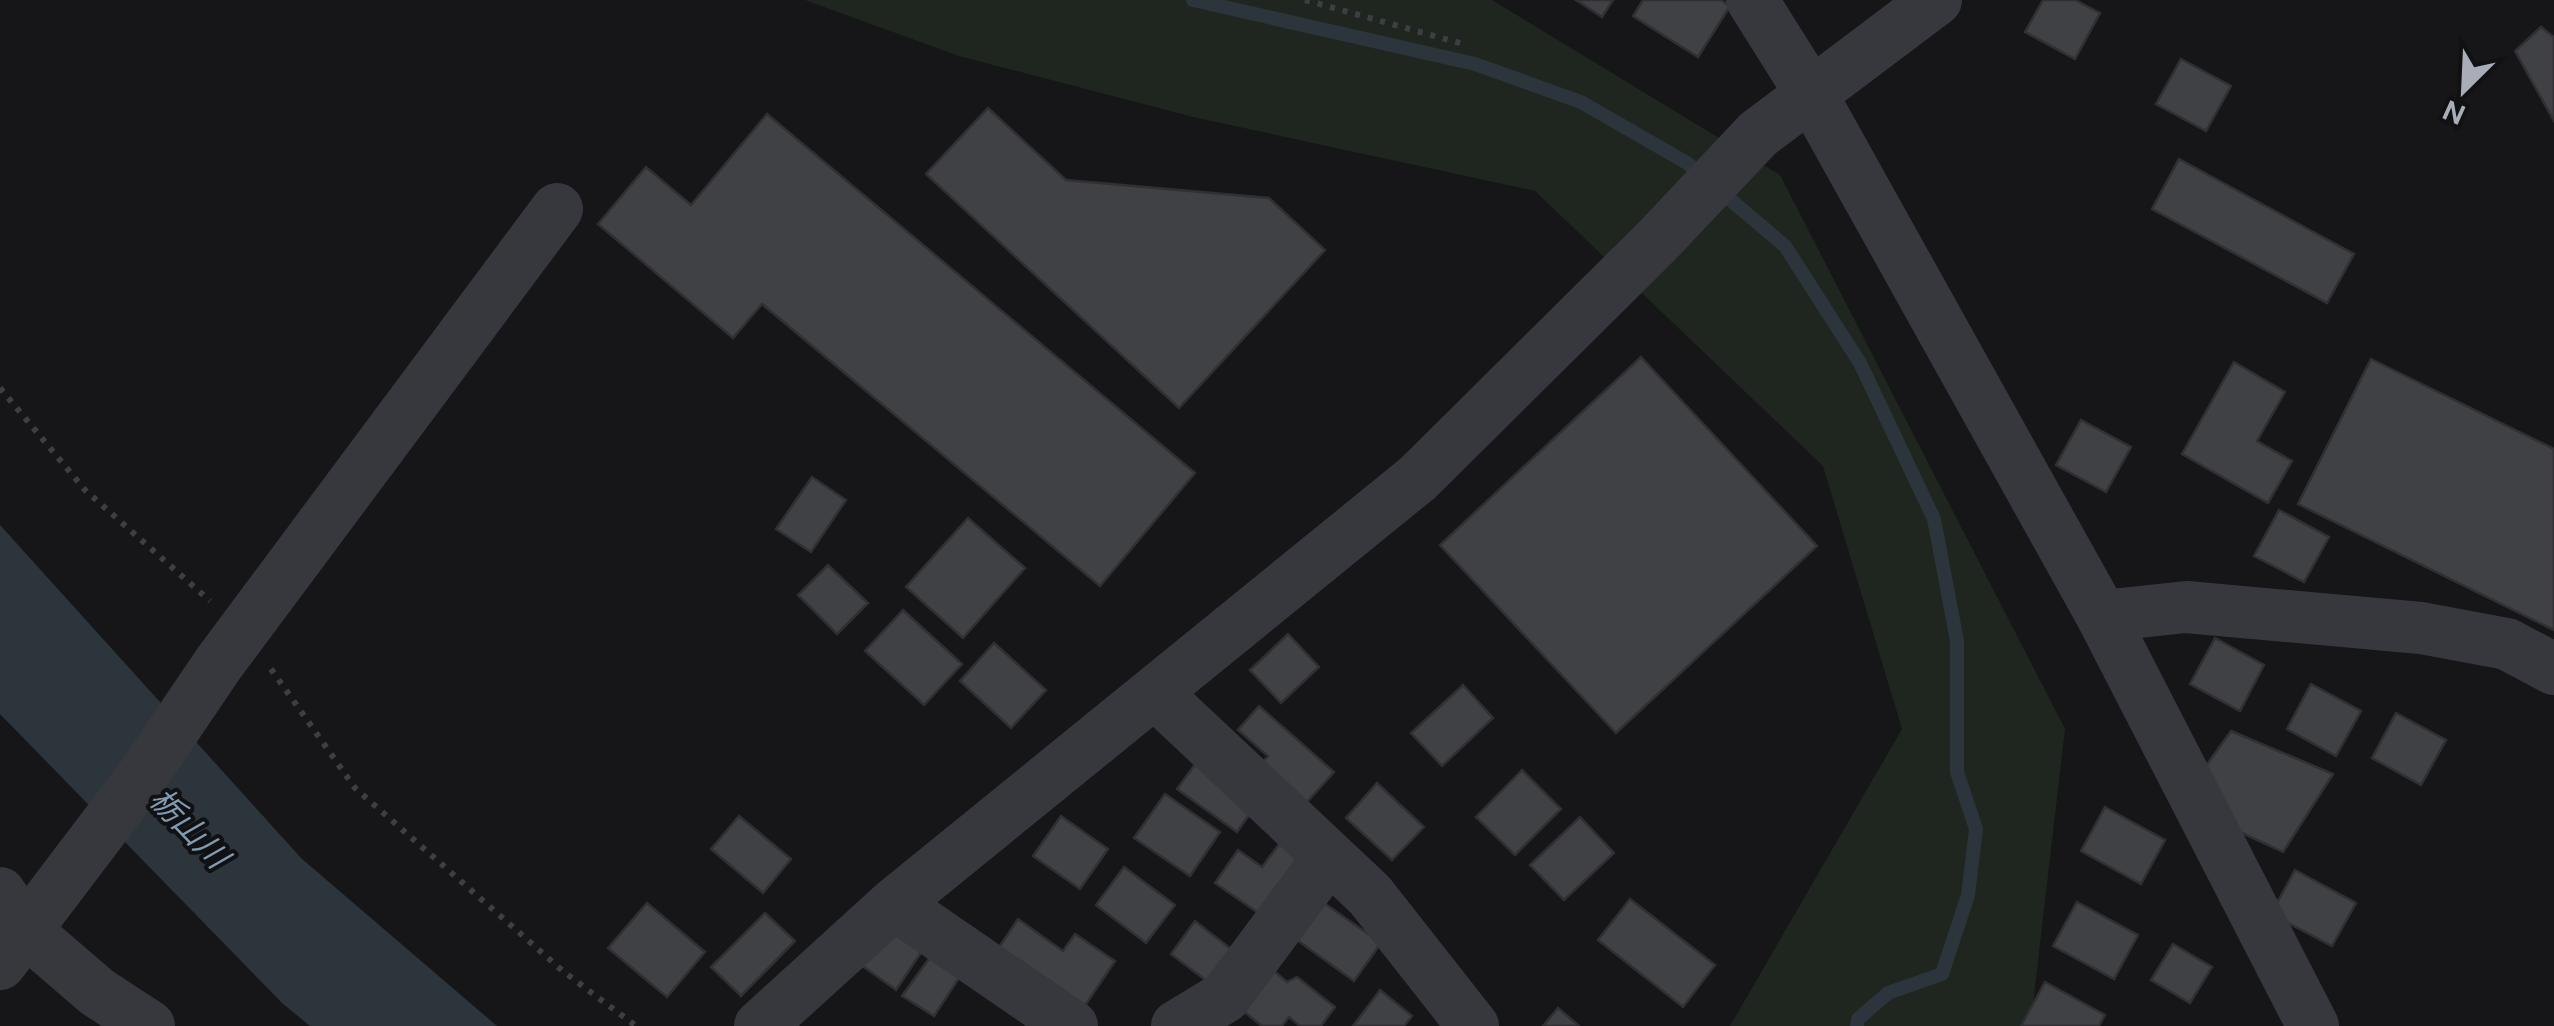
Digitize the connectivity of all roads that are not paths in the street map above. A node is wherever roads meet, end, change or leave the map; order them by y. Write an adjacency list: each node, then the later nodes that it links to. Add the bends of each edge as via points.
1 (1752, 0): 3 (street)
2 (1936, 0): 3 (street)
3 (1810, 92): 5 (street); 7 (street, via 1758,134 1418,478)
4 (556, 210): 10 (street, via 141,778)
5 (2102, 616): 6 (street, via 2186,606 2421,628 2507,644); 16 (street)
6 (2554, 669)
7 (1154, 692): 8 (street); 9 (street)
8 (1329, 857): 14 (street, via 1225,997); 15 (street, via 1370,895)
9 (894, 904): 12 (street); 13 (street)
10 (19, 921): 11 (street, via 96,992)
11 (149, 1026)
12 (760, 1026)
13 (1072, 1026)
14 (1177, 1026)
15 (1473, 1026)
16 (2313, 1026)

